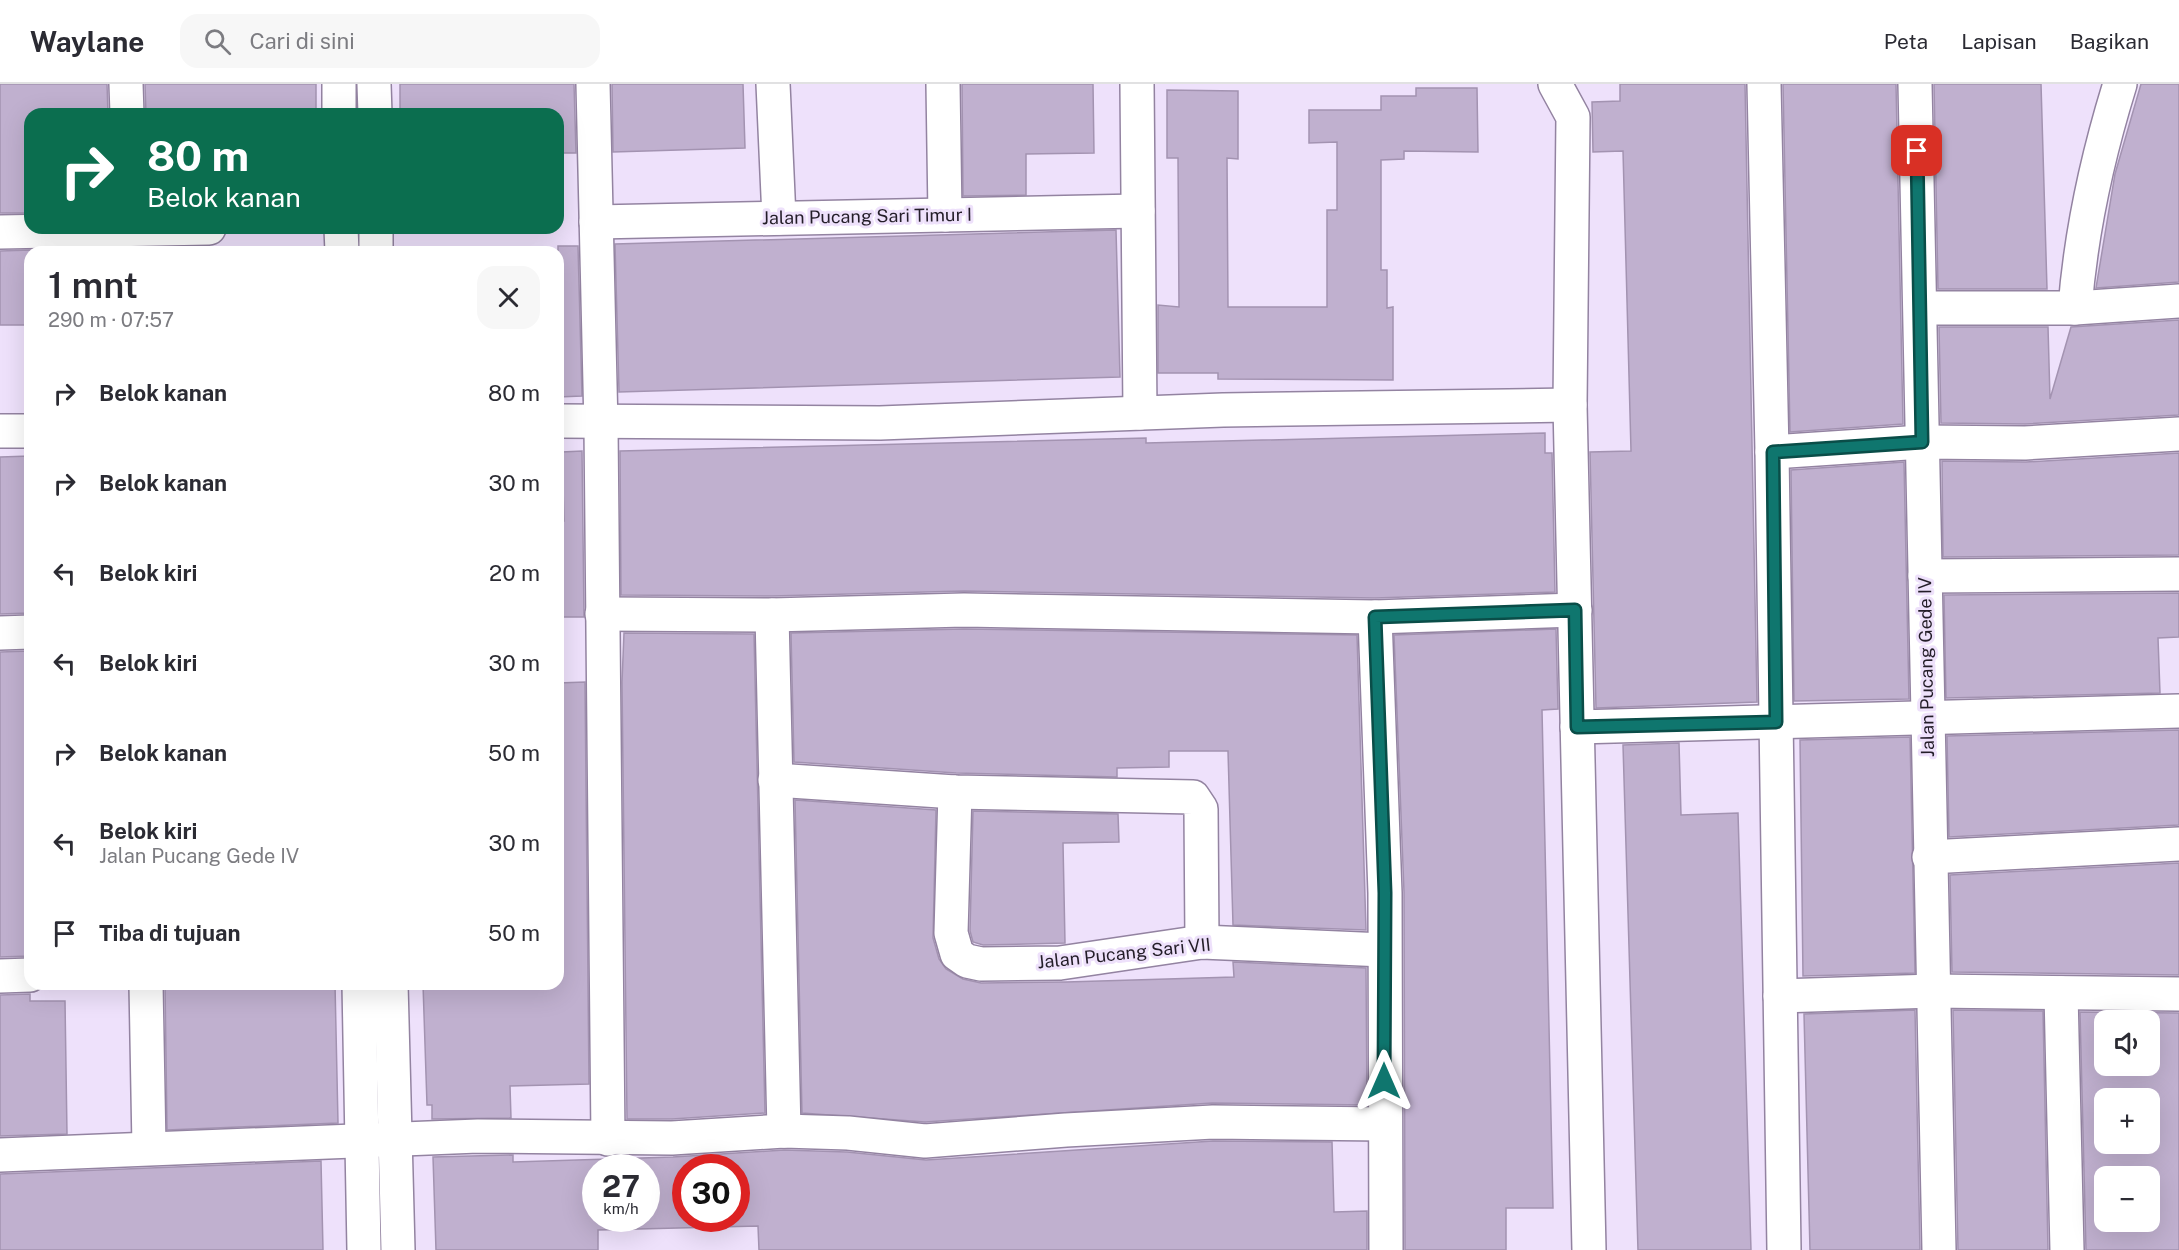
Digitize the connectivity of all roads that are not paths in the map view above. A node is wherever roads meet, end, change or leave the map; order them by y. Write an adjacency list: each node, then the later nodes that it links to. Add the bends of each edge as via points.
1 (126, 84): 12 (street)
2 (339, 84): 13 (street)
3 (374, 84): 14 (street)
4 (593, 84): 18 (street)
5 (773, 84): 17 (street)
6 (943, 84): 16 (street)
7 (1137, 84): 15 (street)
8 (1555, 84): 24 (street, via 1573,117)
9 (1764, 84): 32 (street)
10 (1915, 84): 22 (street, Jalan Pucang Gede IV)
11 (2120, 84): 23 (street, via 2089,202)
12 (127, 108)
13 (339, 108)
14 (375, 108)
15 (1138, 211): 16 (street, Jalan Pucang Sari Timur I); 25 (street)
16 (945, 215): 17 (street, Jalan Pucang Sari Timur I)
17 (779, 218): 18 (street, Jalan Pucang Sari Timur I)
18 (596, 222): 26 (street)
19 (24, 231): 20 (street)
20 (0, 232)
21 (2179, 301): 23 (street)
22 (1921, 308): 23 (street); 31 (street, Jalan Pucang Gede IV)
23 (2075, 308)
24 (1570, 405): 25 (street); 35 (street)
25 (1140, 412): 26 (street, via 880,423)
26 (600, 420): 27 (street); 36 (street)
27 (564, 421)
28 (0, 431): 29 (street)
29 (24, 431)
30 (2179, 434): 31 (street, via 2025,442)
31 (1922, 442): 32 (street); 34 (street, Jalan Pucang Gede IV)
32 (1773, 452): 43 (street)
33 (2179, 574): 34 (street)
34 (1925, 576): 42 (street, Jalan Pucang Gede IV)
35 (1575, 610): 38 (street); 44 (street)
36 (602, 614): 37 (street); 63 (street)
37 (772, 615): 38 (street, via 964,610); 45 (street)
38 (1375, 617): 50 (street)
39 (24, 632): 40 (street)
40 (0, 633)
41 (2179, 711): 42 (street)
42 (1926, 718): 43 (street); 48 (street, Jalan Pucang Gede IV)
43 (1776, 722): 44 (street); 59 (street)
44 (1577, 727): 70 (street)
45 (775, 780): 46 (street); 61 (street)
46 (955, 792): 49 (street, via 1193,797 1201,808); 49 (street, Jalan Pucang Sari VII, via 951,933 953,947 962,958 981,963 1060,963)
47 (2179, 844): 48 (street)
48 (1929, 857): 56 (street, Jalan Pucang Gede IV)
49 (1202, 942): 50 (street, Jalan Pucang Sari VII)
50 (1384, 950): 60 (street)
51 (24, 975): 52 (street)
52 (0, 976)
53 (146, 990): 65 (street)
54 (359, 990): 64 (street)
55 (391, 990): 62 (street)
56 (1933, 991): 57 (street); 59 (street); 72 (street, Jalan Pucang Gede IV)
57 (2061, 993): 58 (street); 73 (street)
58 (2179, 994)
59 (1780, 996): 71 (street)
60 (1384, 1124): 61 (street, via 1213,1122 925,1141 848,1132); 69 (street)
61 (784, 1131): 63 (street)
62 (394, 1139): 63 (street); 64 (street); 68 (street)
63 (608, 1139)
64 (362, 1140): 65 (street); 67 (street)
65 (149, 1148): 66 (street)
66 (0, 1155)
67 (364, 1250)
68 (398, 1250)
69 (1386, 1250)
70 (1589, 1250)
71 (1784, 1250)
72 (1939, 1250)
73 (2067, 1250)

